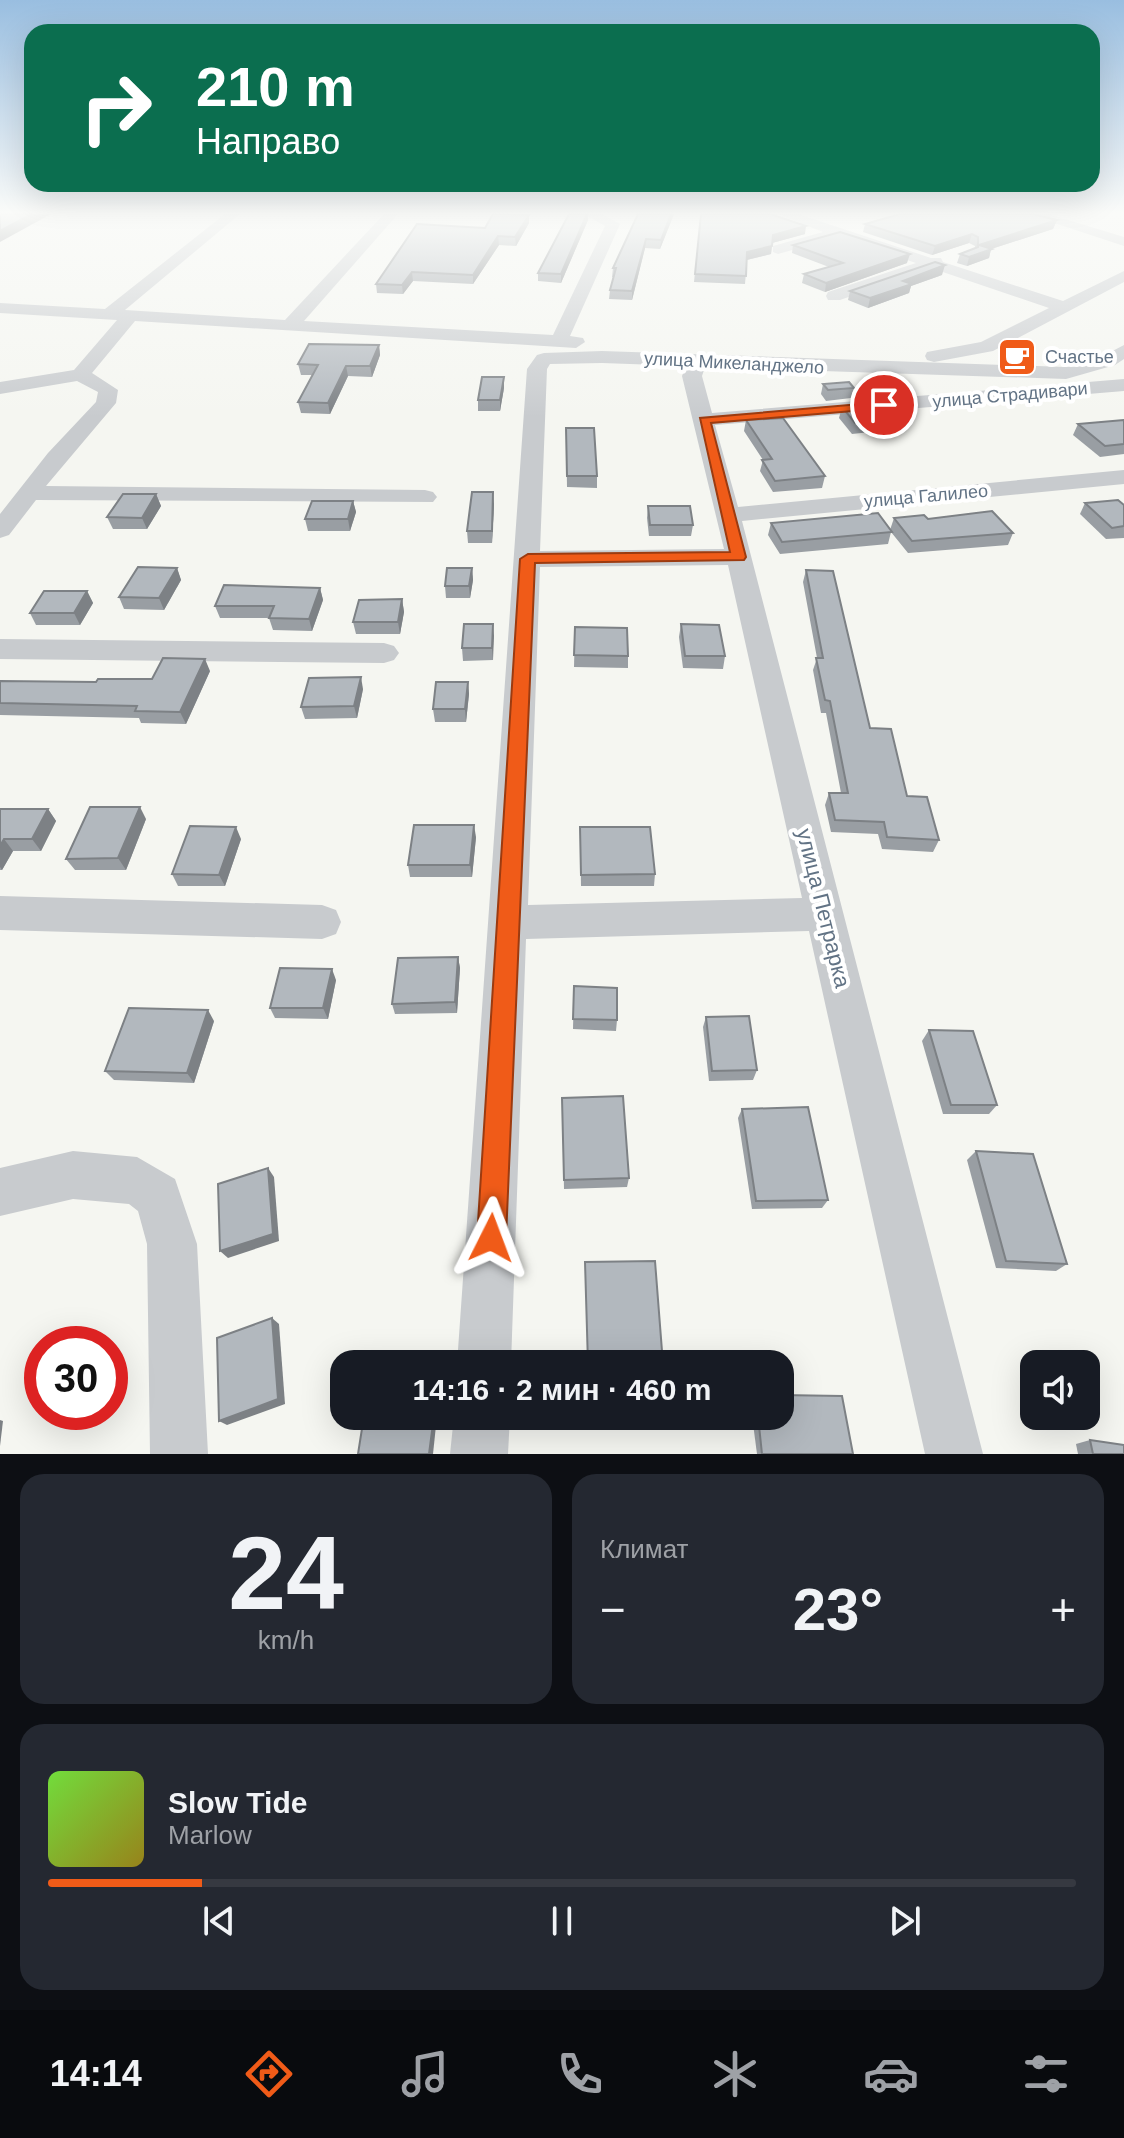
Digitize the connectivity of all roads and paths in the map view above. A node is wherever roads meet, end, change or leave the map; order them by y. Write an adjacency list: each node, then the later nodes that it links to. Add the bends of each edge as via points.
1 (150, 282): 10 (street)
2 (329, 282): 12 (street)
3 (584, 282): 14 (street)
4 (874, 282): 7 (street)
5 (990, 282): 8 (street)
6 (1113, 282): 8 (street)
7 (834, 296)
8 (1064, 307): 13 (street)
9 (0, 308): 10 (street)
10 (110, 314): 11 (street)
11 (131, 315): 12 (street); 18 (street)
12 (291, 324): 14 (street)
13 (970, 352): 14 (street, via 904,357); 17 (street)
14 (548, 355): 16 (street, улица Микеланджело, via 544,359); 28 (street)
15 (1119, 360): 17 (street, улица Микеланджело, via 1066,373)
16 (697, 363): 17 (street, улица Микеланджело); 21 (street, улица Петрарка, via 692,376)
17 (997, 373)
18 (80, 375): 20 (street); 23 (street, via 108,390 106,403)
19 (1124, 385): 21 (street, улица Страдивари)
20 (0, 388)
21 (704, 420): 25 (street, улица Петрарка)
22 (1124, 477): 25 (street, улица Галилео)
23 (31, 493): 24 (street); 26 (street)
24 (425, 497)
25 (727, 515): 27 (street, улица Петрарка)
26 (0, 530)
27 (739, 557): 28 (street); 32 (street, улица Петрарка)
28 (528, 559): 34 (street)
29 (0, 649): 30 (street)
30 (384, 653)
31 (0, 913): 33 (street)
32 (825, 914): 34 (street); 40 (street, улица Петрарка)
33 (322, 922)
34 (509, 922): 36 (street)
35 (0, 1192): 38 (street, via 73,1175 137,1181 158,1196 172,1244)
36 (485, 1350)
37 (481, 1430): 39 (street)
38 (179, 1454)
39 (479, 1454)
40 (954, 1454)

